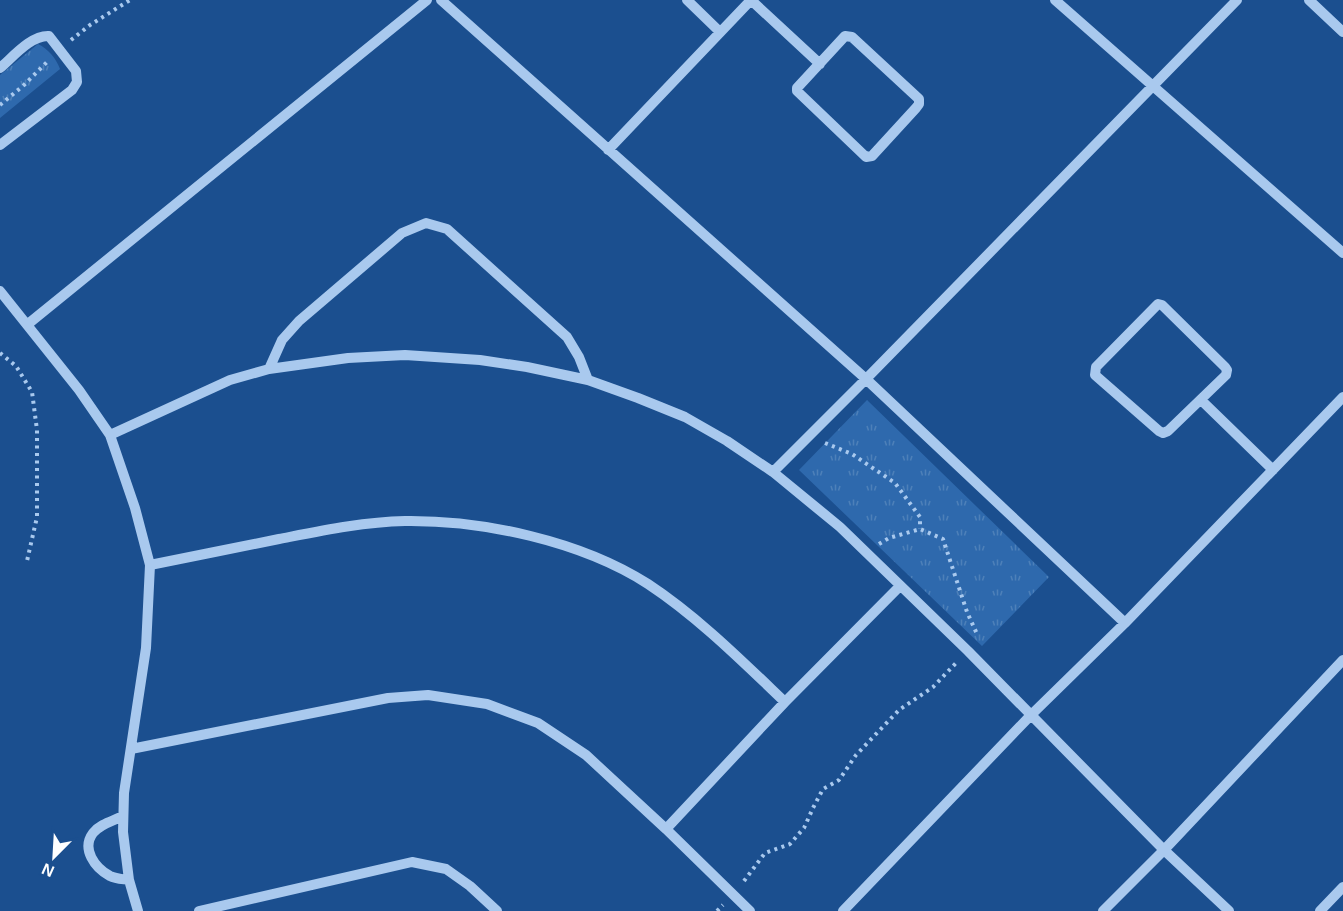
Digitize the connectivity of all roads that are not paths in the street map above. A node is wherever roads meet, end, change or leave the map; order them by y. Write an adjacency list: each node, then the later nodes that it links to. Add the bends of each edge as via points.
1 (427, 0): 16 (street)
2 (441, 0): 13 (street)
3 (687, 0): 7 (street)
4 (1055, 0): 11 (street)
5 (1237, 0): 11 (street)
6 (1309, 0): 8 (street)
7 (720, 32): 9 (street, via 751,0); 13 (street)
8 (1343, 32)
9 (820, 64): 9 (street, via 797,88 798,93 866,157 872,156 919,104 919,99 852,37 845,36)
10 (0, 68): 12 (street, via 34,39 49,36 76,71 77,82 72,90)
11 (1153, 85): 14 (street); 18 (street)
12 (0, 145)
13 (608, 150): 18 (street)
14 (1343, 253)
15 (0, 291): 16 (street)
16 (28, 324): 22 (street)
17 (269, 369): 19 (street, via 405,355 480,360); 19 (street, via 282,340 299,321 402,233 426,223 447,230 567,337); 22 (street, via 230,380)
18 (866, 379): 24 (street); 27 (street)
19 (588, 380): 24 (street, via 685,417)
20 (1343, 397): 23 (street)
21 (1201, 400): 21 (street, via 1227,370 1162,305 1155,306 1094,372 1163,433); 23 (street)
22 (110, 435): 25 (street)
23 (1273, 470): 27 (street)
24 (773, 472): 26 (street, via 840,526)
25 (150, 565): 29 (street, via 338,527 404,521 465,524 523,534 607,563 647,584 726,646); 31 (street, via 146,648)
26 (900, 586): 29 (street); 30 (street)
27 (1125, 623): 30 (street)
28 (1343, 660): 34 (street)
29 (785, 702): 33 (street)
30 (1031, 715): 34 (street); 41 (street)
31 (131, 748): 32 (street); 33 (street, via 388,698 428,695 487,704 538,723 586,755)
32 (123, 816): 35 (street); 35 (street, via 99,827 88,843 90,858 99,869 112,877)
33 (666, 829): 40 (street)
34 (1164, 850): 42 (street); 43 (street)
35 (129, 880): 37 (street)
36 (1343, 887): 44 (street)
37 (138, 911)
38 (199, 911): 39 (street, via 412,862 446,869)
39 (496, 911)
40 (750, 911)
41 (843, 911)
42 (1103, 911)
43 (1229, 911)
44 (1320, 911)

